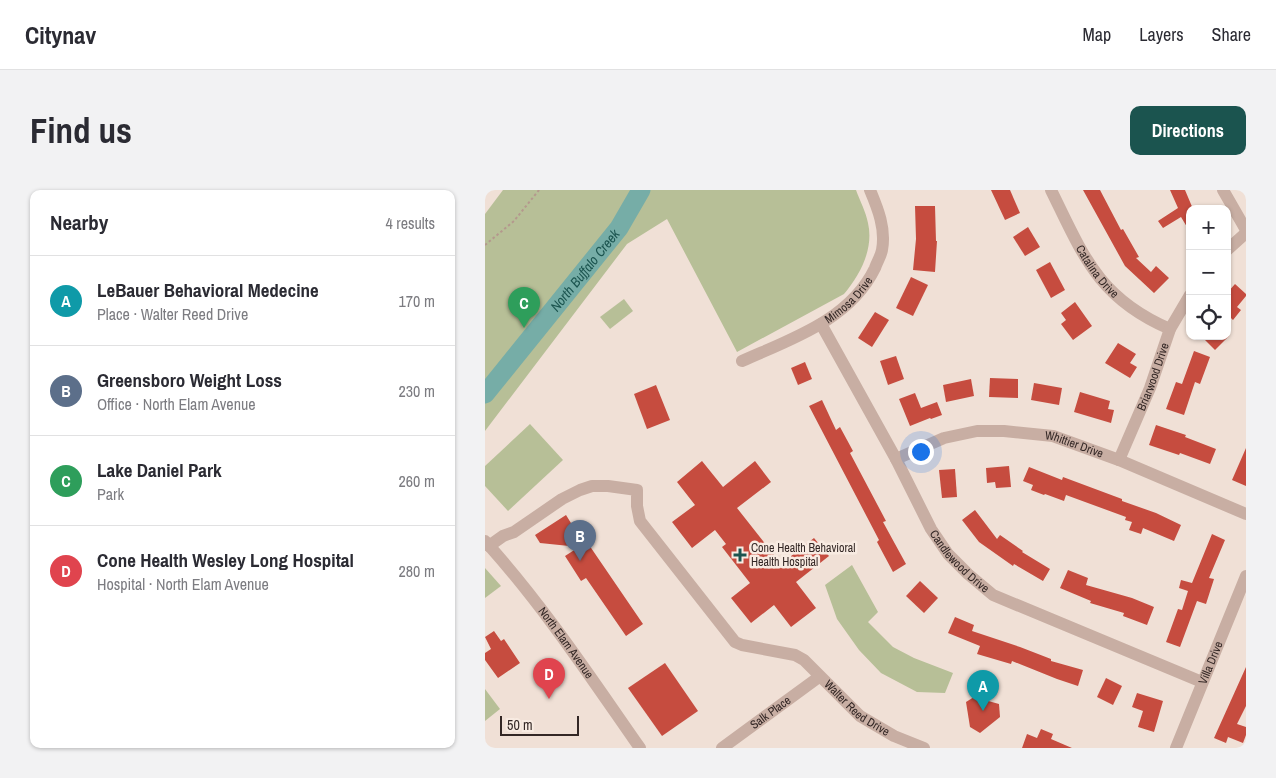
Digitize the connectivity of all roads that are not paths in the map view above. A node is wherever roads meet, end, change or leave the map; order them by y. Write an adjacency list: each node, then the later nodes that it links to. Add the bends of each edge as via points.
1 (870, 190): 7 (street, Mimosa Drive, via 882,225 882,251 871,276 857,295)
2 (1051, 190): 8 (street, Catalina Drive, via 1096,275 1117,298 1137,313)
3 (1223, 190): 4 (street)
4 (1246, 232): 5 (street)
5 (1231, 246)
6 (1186, 302): 8 (street, Briarwood Drive)
7 (821, 324): 9 (street, Mimosa Drive); 10 (street, Candlewood Drive)
8 (1170, 329): 11 (street, Briarwood Drive, via 1150,388)
9 (742, 362)
10 (896, 459): 11 (street, Whittier Drive, via 944,438 986,431 1053,436); 16 (street, Candlewood Drive, via 948,554 993,595)
11 (1119, 460): 12 (street, Whittier Drive)
12 (1246, 514)
13 (487, 543): 15 (street, Walter Reed Drive, via 514,532 580,490 608,486 637,490 640,521 735,642 795,655 808,663); 18 (street, North Elam Avenue, via 526,589)
14 (1246, 576): 16 (street, Villa Drive)
15 (819, 677): 17 (street, Walter Reed Drive); 19 (street, Salk Place)
16 (1203, 682): 21 (street, Villa Drive)
17 (892, 742): 20 (street, Walter Reed Drive)
18 (640, 748)
19 (722, 748)
20 (924, 748)
21 (1176, 748)

